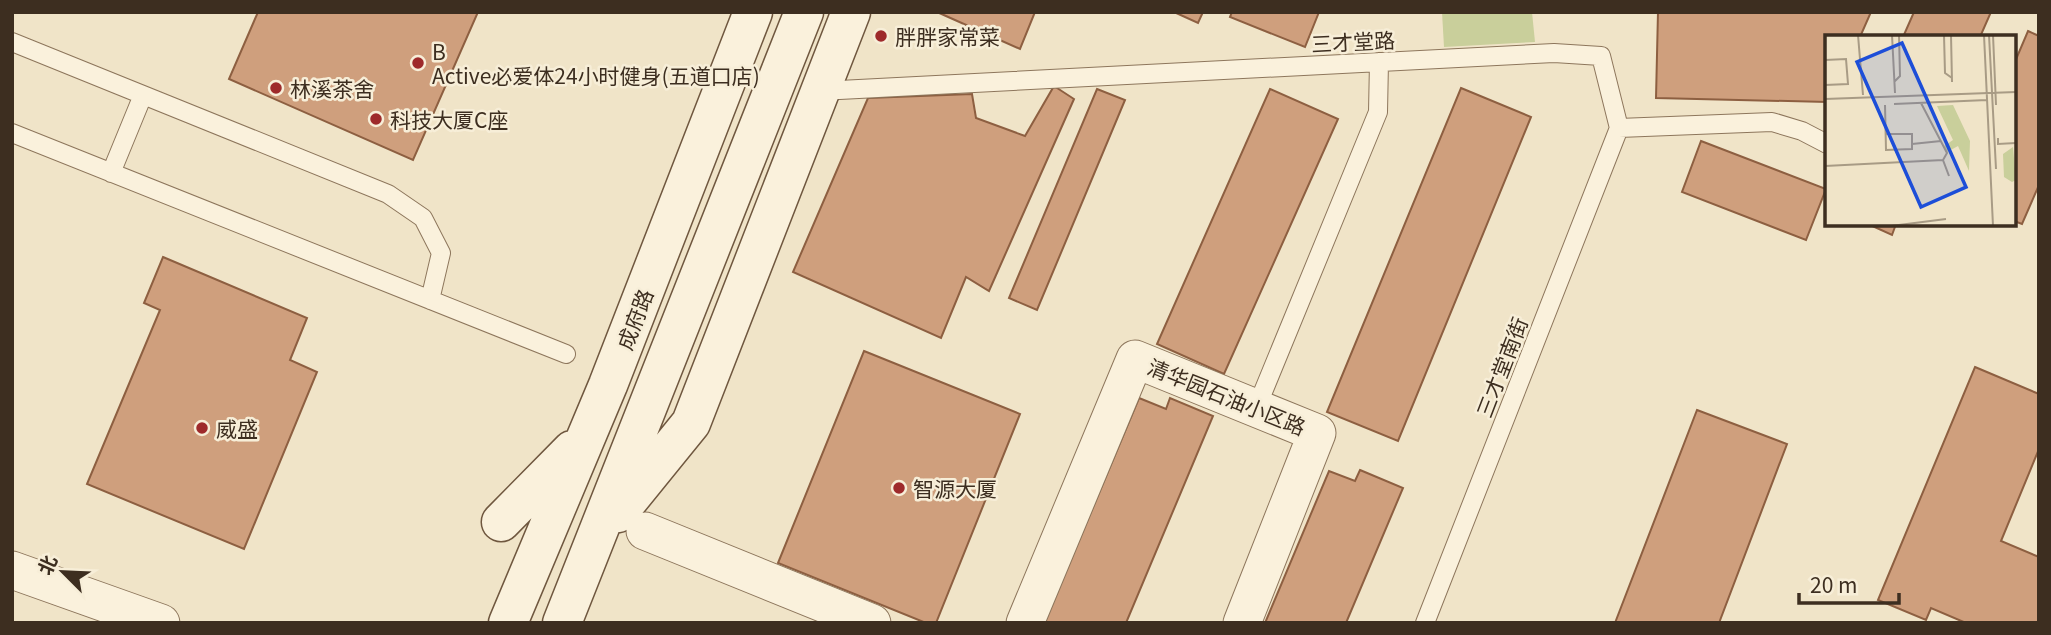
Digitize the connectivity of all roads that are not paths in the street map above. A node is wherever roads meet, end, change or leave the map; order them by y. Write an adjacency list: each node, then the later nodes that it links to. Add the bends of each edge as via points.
1 (753, 12): 15 (main road, 成府路)
2 (804, 12): 18 (main road)
3 (851, 12): 6 (main road)
4 (12, 42): 7 (lane)
5 (1379, 62): 6 (lane, 三才堂路); 8 (lane, 三才堂路, via 1554,53 1601,56); 14 (lane, via 1378,112)
6 (820, 90): 18 (main road, via 691,423)
7 (143, 95): 11 (lane); 12 (lane, via 388,194 423,218 441,253)
8 (1619, 128): 10 (lane, via 1772,122); 28 (lane, 三才堂南街)
9 (12, 134): 11 (lane)
10 (1825, 143)
11 (111, 173): 12 (lane)
12 (430, 300): 13 (lane)
13 (566, 354)
14 (1256, 409): 26 (street, 清华园石油小区路, via 1135,359); 27 (street, 清华园石油小区路, via 1317,433)
15 (586, 436): 16 (main road); 23 (main road, 成府路)
16 (501, 522)
17 (646, 531): 25 (street)
18 (595, 542): 24 (main road)
19 (12, 570): 22 (street)
20 (12, 592): 21 (street)
21 (99, 623)
22 (161, 623)
23 (508, 623)
24 (562, 623)
25 (872, 623)
26 (1025, 623)
27 (1242, 623)
28 (1425, 623)

